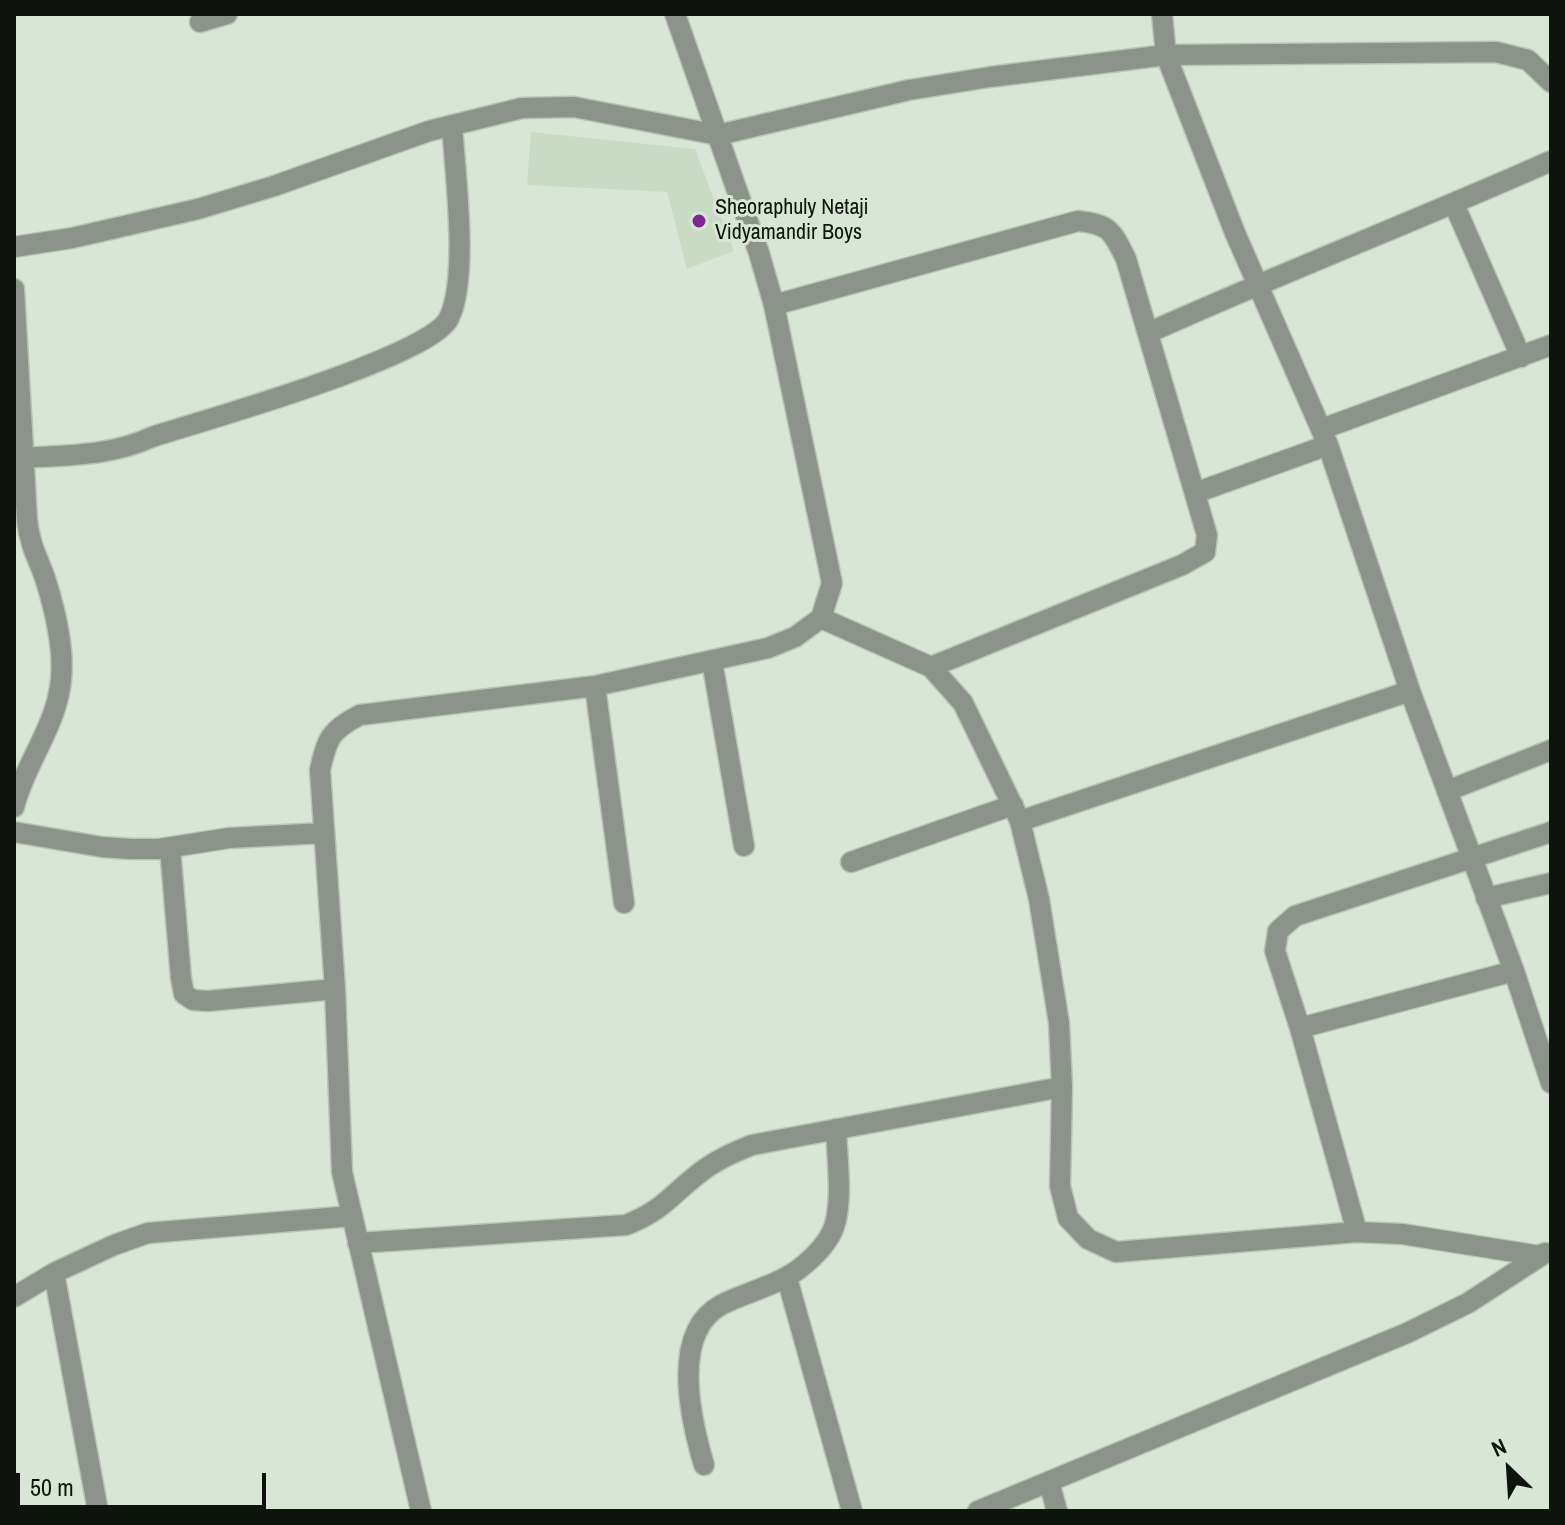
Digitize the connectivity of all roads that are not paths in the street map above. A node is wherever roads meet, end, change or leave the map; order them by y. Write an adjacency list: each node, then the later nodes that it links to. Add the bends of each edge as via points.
1 (227, 14): 4 (street)
2 (675, 14): 8 (street)
3 (1162, 14): 5 (street)
4 (200, 22)
5 (1166, 55): 6 (street, via 1496,52 1528,60); 8 (street, via 909,90); 12 (street)
6 (1551, 82)
7 (452, 125): 8 (street, via 522,108 574,107); 11 (street, via 198,209); 19 (street, via 459,259 455,299 448,321 430,337 349,375 131,446 106,453)
8 (718, 135): 14 (street)
9 (1551, 161): 10 (street)
10 (1454, 204): 12 (street); 17 (street)
11 (14, 247)
12 (1258, 283): 15 (street); 18 (street)
13 (14, 289): 19 (street)
14 (774, 305): 15 (street, via 1078,221 1101,223 1114,237); 21 (street, via 832,583)
15 (1148, 333): 20 (street)
16 (1551, 345): 17 (street)
17 (1521, 357): 18 (street)
18 (1325, 437): 20 (street); 25 (street)
19 (23, 458): 28 (street, via 30,544 57,626 61,674 53,715)
20 (1195, 493): 23 (street, via 1207,535 1205,552)
21 (821, 618): 22 (street, via 768,648); 23 (street)
22 (712, 661): 24 (street); 33 (street)
23 (931, 667): 29 (street, via 963,703)
24 (595, 686): 32 (street, via 360,715 338,726 326,744 320,770); 39 (street)
25 (1410, 691): 27 (street); 29 (street)
26 (1551, 750): 27 (street)
27 (1447, 791): 35 (street)
28 (14, 807)
29 (1017, 813): 36 (street); 44 (street, via 1051,966)
30 (14, 832): 34 (street, via 102,847)
31 (1551, 832): 35 (street)
32 (324, 833): 34 (street, via 229,838); 41 (street)
33 (744, 846)
34 (170, 848): 41 (street, via 184,994 208,1001)
35 (1472, 860): 38 (street); 42 (street, via 1295,916 1278,931 1275,951)
36 (851, 862)
37 (1551, 883): 38 (street)
38 (1486, 898): 40 (street)
39 (624, 903)
40 (1514, 971): 42 (street); 43 (street)
41 (335, 989): 46 (street, via 342,1172)
42 (1300, 1028): 47 (street)
43 (1551, 1083)
44 (1062, 1087): 45 (street); 47 (street, via 1060,1186 1068,1218 1088,1239 1116,1252)
45 (836, 1129): 48 (street, via 752,1145 721,1158 650,1216 626,1225); 51 (street, via 835,1225 809,1261)
46 (352, 1216): 48 (street); 50 (street, via 148,1233)
47 (1357, 1232): 49 (street)
48 (358, 1243): 56 (street)
49 (1546, 1252): 54 (street, via 1468,1303 1407,1333)
50 (54, 1273): 52 (street); 55 (street)
51 (787, 1278): 53 (street, via 718,1307 702,1322 691,1351 689,1385 692,1425); 57 (street)
52 (14, 1297)
53 (704, 1465)
54 (1049, 1482): 58 (street); 59 (street)
55 (98, 1511)
56 (421, 1511)
57 (852, 1511)
58 (978, 1511)
59 (1057, 1511)

